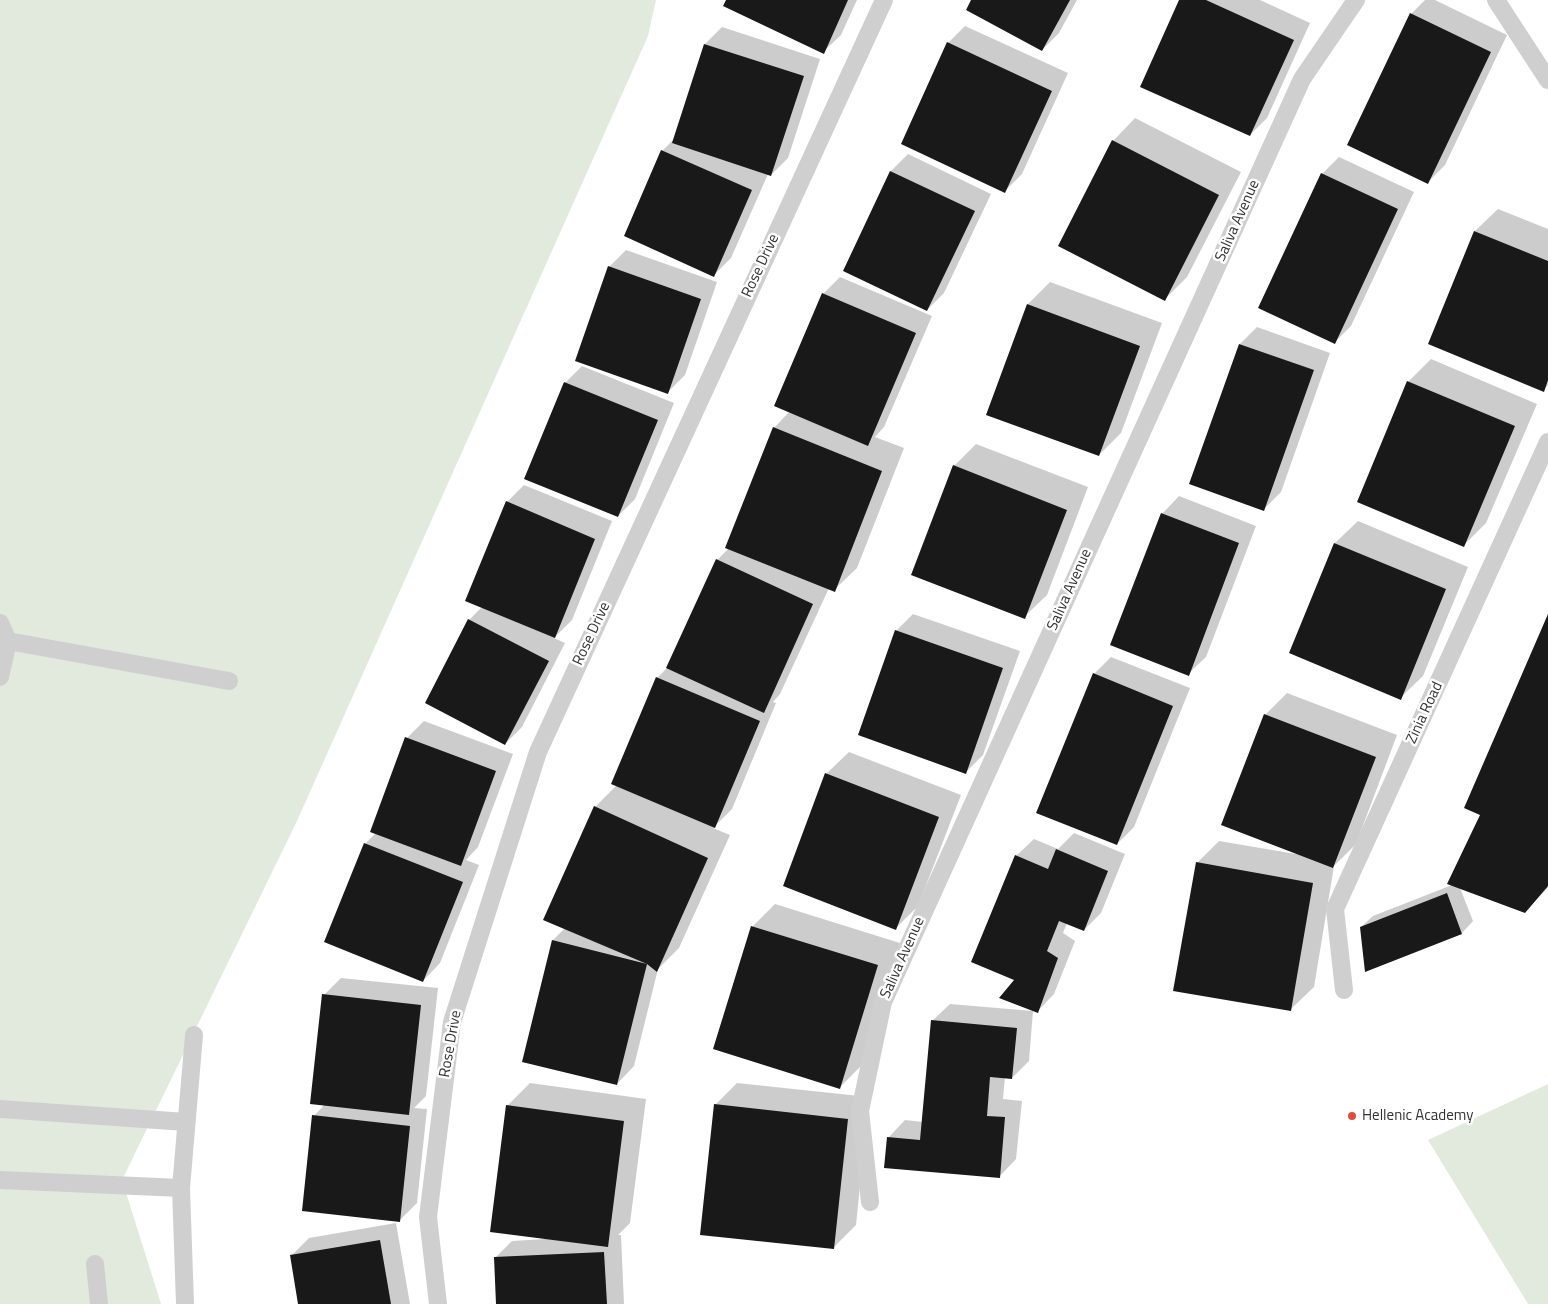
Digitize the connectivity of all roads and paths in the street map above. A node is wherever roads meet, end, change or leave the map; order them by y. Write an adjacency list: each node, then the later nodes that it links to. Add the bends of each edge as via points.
1 (884, 0): 20 (lane, Rose Drive, via 538,752 452,1022 428,1217)
2 (1356, 0): 16 (lane, Saliva Avenue, via 1302,79 883,1002 860,1111)
3 (1496, 0): 4 (lane)
4 (1548, 80)
5 (1548, 442): 10 (lane, Zinia Road, via 1335,909)
6 (0, 623): 7 (lane)
7 (8, 640): 8 (lane); 9 (lane)
8 (0, 677)
9 (229, 681)
10 (1344, 990)
11 (194, 1035): 13 (lane)
12 (0, 1109): 13 (lane)
13 (186, 1122): 15 (lane)
14 (0, 1180): 15 (lane)
15 (181, 1188): 19 (lane)
16 (870, 1202)
17 (95, 1264): 18 (lane)
18 (99, 1304)
19 (185, 1304)
20 (438, 1304)

